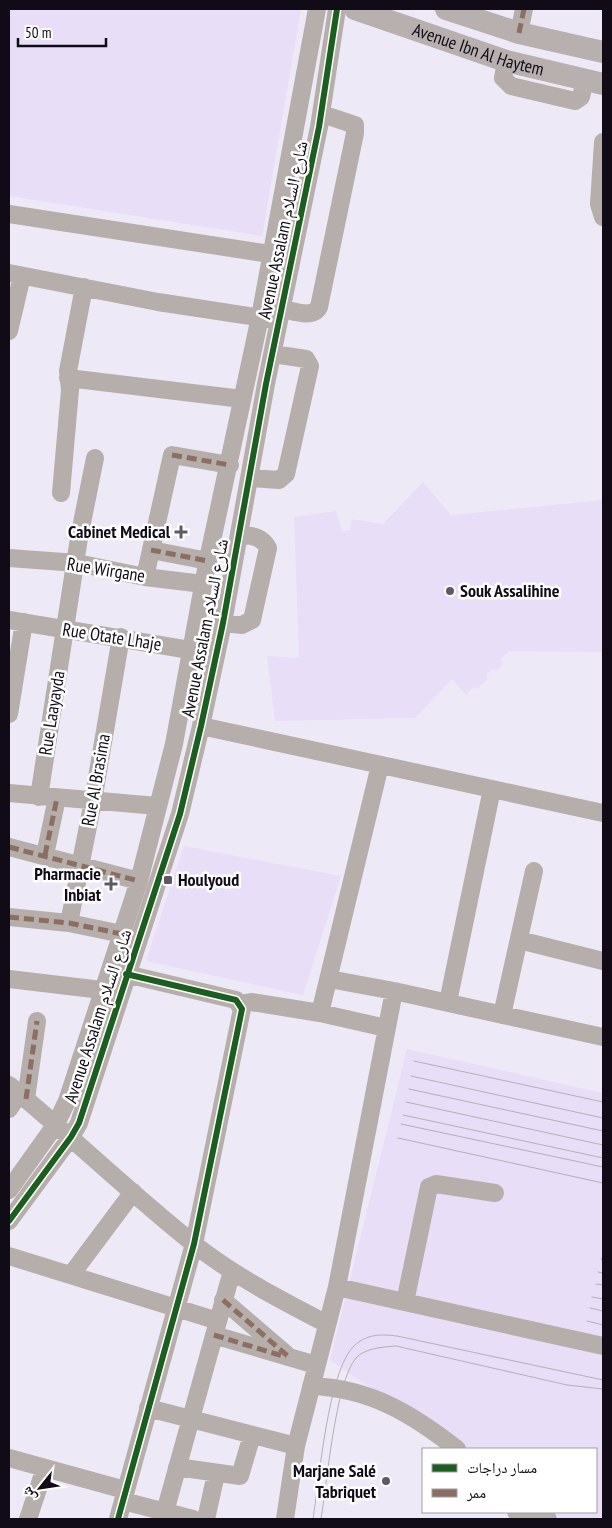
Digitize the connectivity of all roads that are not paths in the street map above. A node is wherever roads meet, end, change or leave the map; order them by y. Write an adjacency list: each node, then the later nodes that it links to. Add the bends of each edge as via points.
1 (317, 9): 13 (street, Avenue Assalam شارع السلام)
2 (338, 9): 9 (street, Avenue Assalam شارع السلام)
3 (355, 9): 8 (main road, Avenue Ibn Al Haytem, via 506,61)
4 (446, 9): 6 (main road, Avenue Ibn Al Haytem)
5 (524, 9): 6 (street)
6 (519, 33): 7 (main road, Avenue Ibn Al Haytem)
7 (603, 52)
8 (594, 82)
9 (322, 114): 16 (street, Avenue Assalam شارع السلام); 16 (street, via 350,122 355,125 355,133 317,312)
10 (603, 142): 12 (street, via 599,204)
11 (9, 214): 13 (street)
12 (603, 217)
13 (270, 254): 17 (street, Avenue Assalam شارع السلام)
14 (16, 275): 15 (street); 18 (street)
15 (84, 287): 17 (street); 20 (street)
16 (281, 315): 17 (street); 19 (street, Avenue Assalam شارع السلام)
17 (260, 317): 21 (street, Avenue Assalam شارع السلام)
18 (9, 331)
19 (273, 354): 24 (street, Avenue Assalam شارع السلام); 24 (street, via 306,359 310,366 286,474 279,480)
20 (68, 378): 21 (street); 25 (street, via 70,390)
21 (242, 399): 23 (street, Avenue Assalam شارع السلام)
22 (95, 458): 29 (street, Rue Laayayda)
23 (230, 465): 27 (street, via 172,455); 30 (street, Avenue Assalam شارع السلام)
24 (250, 478): 26 (street, Avenue Assalam شارع السلام)
25 (61, 493)
26 (238, 534): 31 (street, Avenue Assalam شارع السلام); 35 (street, via 260,538 268,548 252,620 242,625)
27 (151, 550): 30 (street); 32 (street)
28 (9, 558): 29 (street, Rue Wirgane)
29 (77, 563): 32 (street, Rue Wirgane); 36 (street, Rue Laayayda)
30 (208, 563): 31 (street); 33 (street, Avenue Assalam شارع السلام)
31 (232, 568): 35 (street, Avenue Assalam شارع السلام)
32 (145, 577): 33 (street, Rue Wirgane)
33 (203, 584): 38 (street, Avenue Assalam شارع السلام)
34 (16, 621): 36 (street, Rue Otate Lhaje); 40 (street)
35 (223, 623): 39 (street, Avenue Assalam شارع السلام)
36 (66, 630): 37 (street, Rue Otate Lhaje); 45 (street, Rue Laayayda)
37 (121, 637): 38 (street, Rue Otate Lhaje); 47 (street, Rue Al Brasima)
38 (192, 649): 39 (street, Rue Otate Lhaje); 48 (street, Avenue Assalam شارع السلام)
39 (215, 654): 41 (street, Avenue Assalam شارع السلام)
40 (9, 714)
41 (201, 726): 42 (street); 60 (street, Avenue Assalam شارع السلام, via 180,814)
42 (380, 765): 43 (street); 62 (street)
43 (492, 789): 49 (street); 65 (street)
44 (9, 793): 45 (street)
45 (39, 797): 46 (street)
46 (57, 798): 47 (street); 51 (street)
47 (93, 801): 48 (street); 52 (street, Rue Al Brasima)
48 (158, 806): 54 (street, Avenue Assalam شارع السلام)
49 (603, 813)
50 (9, 846): 51 (street)
51 (45, 854): 52 (street)
52 (81, 866): 54 (street); 56 (street, Rue Al Brasima)
53 (534, 871): 58 (street)
54 (139, 881): 57 (street, Avenue Assalam شارع السلام)
55 (9, 917): 56 (street)
56 (70, 923): 57 (street)
57 (122, 934): 63 (street, Avenue Assalam شارع السلام)
58 (519, 940): 59 (street); 68 (street)
59 (603, 961)
60 (126, 974): 66 (street, via 236,1000); 75 (street, Avenue Assalam شارع السلام, via 84,1110)
61 (9, 979): 63 (street)
62 (329, 979): 64 (street); 67 (street)
63 (102, 990): 74 (street, Avenue Assalam شارع السلام, via 67,1101)
64 (394, 991): 65 (street); 70 (street)
65 (448, 1002): 68 (street)
66 (240, 1004): 67 (street, via 251,1002); 80 (street, via 242,1010)
67 (320, 1013): 70 (street)
68 (502, 1015): 71 (street)
69 (37, 1020): 72 (street)
70 (385, 1034): 84 (street)
71 (603, 1037)
72 (18, 1093): 73 (street); 74 (street)
73 (9, 1109)
74 (56, 1124): 75 (street); 76 (street, Avenue Assalam شارع السلام)
75 (71, 1137): 77 (street); 79 (street, Avenue Assalam شارع السلام)
76 (9, 1190)
77 (133, 1192): 80 (street); 83 (street)
78 (495, 1193): 86 (street, via 436,1184 426,1190)
79 (9, 1220)
80 (194, 1244): 82 (street); 87 (street)
81 (9, 1256): 83 (street)
82 (232, 1271): 85 (street); 88 (street)
83 (71, 1275): 87 (street)
84 (336, 1286): 86 (street); 88 (street)
85 (223, 1300): 89 (street); 91 (street)
86 (405, 1302): 90 (street)
87 (175, 1309): 89 (street); 94 (street)
88 (327, 1324): 92 (street)
89 (216, 1328): 91 (street); 95 (street)
90 (603, 1346)
91 (290, 1358): 92 (street)
92 (316, 1365): 93 (street)
93 (311, 1386): 96 (street, via 335,1387 364,1394 405,1412); 98 (street)
94 (148, 1408): 95 (street); 105 (street)
95 (191, 1418): 97 (street); 102 (street)
96 (434, 1432): 99 (street); 100 (street)
97 (252, 1435): 98 (street); 104 (street, via 240,1476)
98 (296, 1446): 111 (street)
99 (445, 1448)
100 (456, 1448)
101 (9, 1458): 103 (street)
102 (177, 1467): 104 (street); 106 (street)
103 (45, 1468): 105 (street); 107 (street)
104 (216, 1474): 110 (street)
105 (124, 1496): 106 (street); 108 (street)
106 (163, 1516): 109 (street)
107 (28, 1519)
108 (118, 1519)
109 (193, 1519)
110 (206, 1519)
111 (285, 1519)

